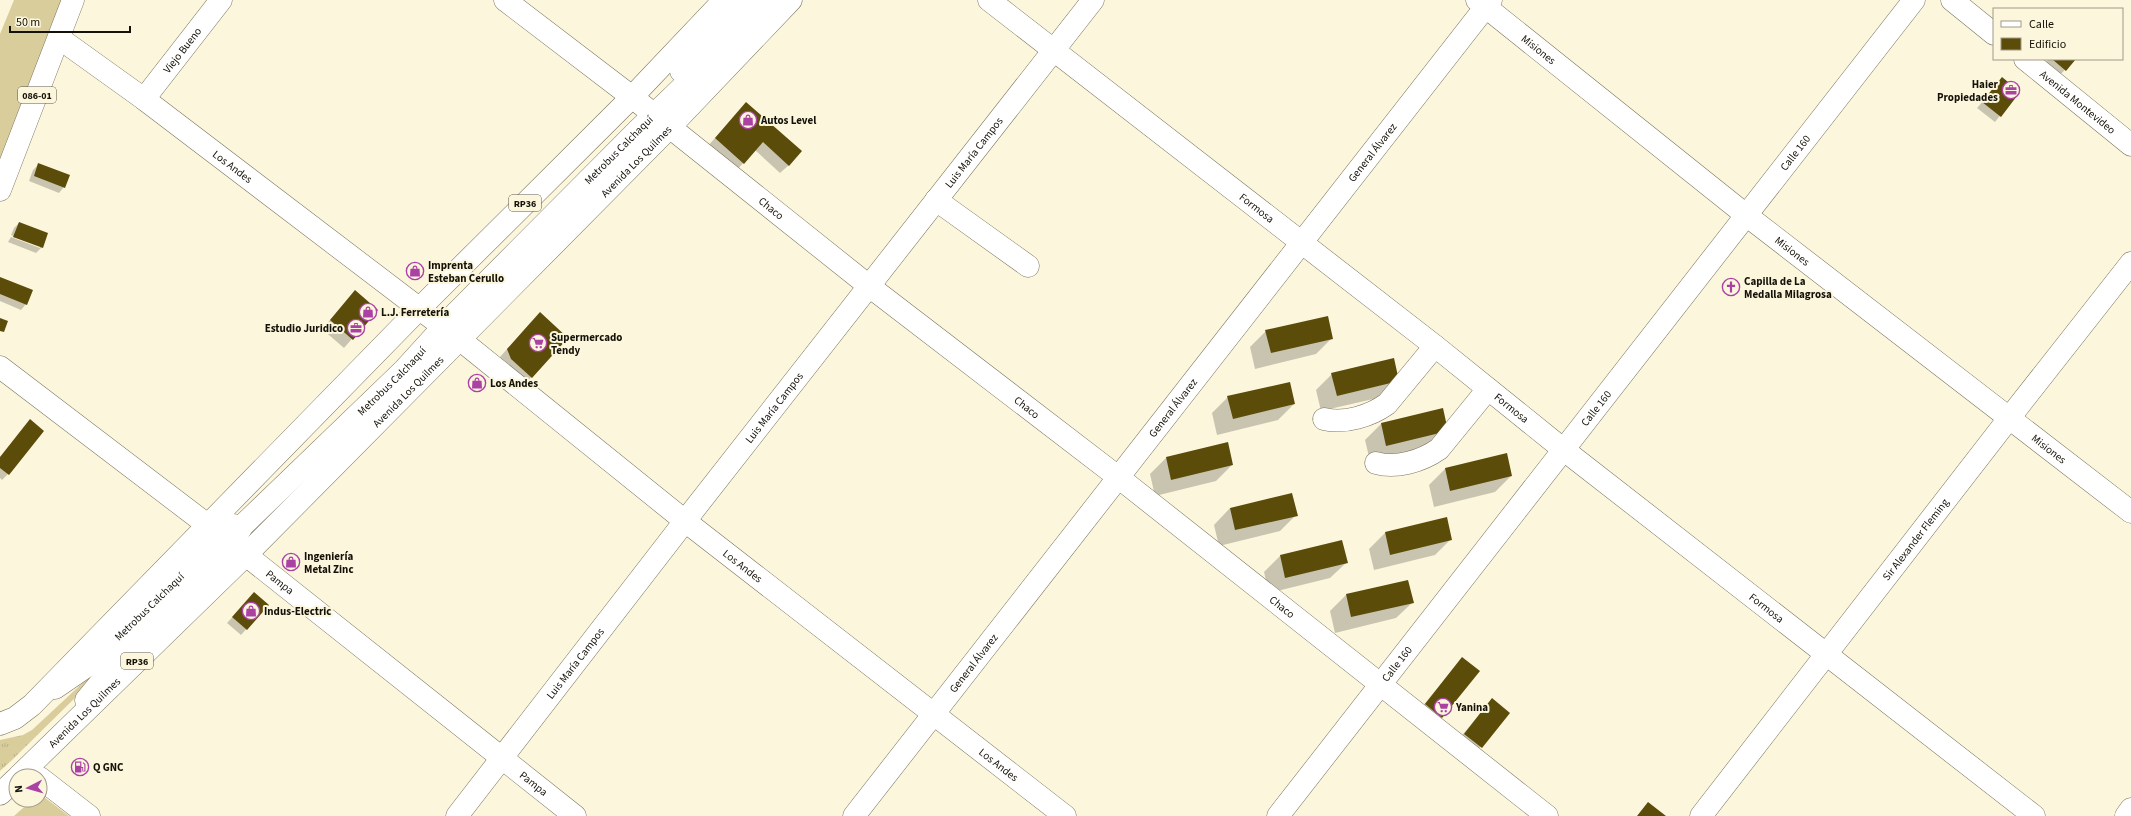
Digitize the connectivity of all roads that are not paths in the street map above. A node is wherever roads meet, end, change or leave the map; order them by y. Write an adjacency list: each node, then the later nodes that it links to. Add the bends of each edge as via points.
1 (73, 0): 14 (street, 086-01)
2 (221, 0): 17 (street, Viejo Bueno)
3 (506, 0): 18 (street, Chaco)
4 (724, 0): 18 (street, Avenida Los Quilmes / RP36)
5 (744, 0): 18 (street, Metrobus Calchaquí)
6 (791, 0): 18 (street, Avenida Los Quilmes / RP36)
7 (989, 0): 15 (street, Formosa)
8 (1093, 0): 15 (street, Luis María Campos)
9 (1914, 0): 22 (street, Calle 160)
10 (1952, 0): 13 (street)
11 (768, 1): 18 (street, Metrobus Calchaquí, via 726,45)
12 (1485, 2): 22 (street, Misiones); 23 (street, General Álvarez)
13 (1993, 33)
14 (59, 38): 17 (street, Los Andes); 20 (street, 086-01)
15 (1053, 51): 21 (street, Luis María Campos); 23 (street, Formosa)
16 (2026, 60): 19 (street, Avenida Montevideo)
17 (144, 99): 27 (street, Los Andes)
18 (651, 112): 26 (street, Chaco); 27 (street, Avenida Los Quilmes / RP36); 27 (street, Avenida Los Quilmes / RP36)
19 (2131, 145)
20 (0, 190)
21 (936, 200): 25 (street); 26 (street, Luis María Campos)
22 (1746, 215): 31 (street, Misiones); 33 (street, Calle 160)
23 (1301, 243): 28 (street, Formosa); 35 (street, General Álvarez)
24 (2131, 263): 31 (street, Sir Alexander Fleming)
25 (1028, 266)
26 (869, 286): 35 (street, Chaco); 37 (street, Luis María Campos)
27 (439, 324): 37 (street, Los Andes); 38 (street, Avenida Los Quilmes / RP36); 38 (street, Avenida Los Quilmes / RP36)
28 (1435, 346): 30 (street, Formosa); 32 (street, via 1387,404 1378,411 1334,421)
29 (0, 367): 38 (street, Pampa)
30 (1488, 389): 33 (street, Formosa); 34 (street, via 1439,449 1430,456 1386,466)
31 (2010, 417): 36 (street, Misiones); 39 (street, Sir Alexander Fleming)
32 (1324, 419)
33 (1564, 450): 39 (street, Formosa); 40 (street, Calle 160)
34 (1376, 464)
35 (1118, 477): 40 (street, Chaco); 41 (street, General Álvarez)
36 (2131, 512)
37 (685, 521): 41 (street, Los Andes); 43 (street, Luis María Campos)
38 (227, 540): 42 (street, Avenida Los Quilmes / RP36, via 15,718); 43 (street, Pampa); 44 (street, Avenida Los Quilmes / RP36)
39 (1827, 655): 54 (street, Sir Alexander Fleming); 55 (street, Formosa)
40 (1380, 684): 52 (street, Calle 160); 53 (street, Chaco)
41 (935, 714): 50 (street, General Álvarez); 51 (street, Los Andes)
42 (0, 724)
43 (502, 759): 48 (street, Luis María Campos); 49 (street, Pampa)
44 (34, 768)
45 (48, 788): 47 (street)
46 (2131, 809): 56 (street)
47 (89, 816)
48 (457, 816)
49 (575, 816)
50 (854, 816)
51 (1065, 816)
52 (1278, 816)
53 (1547, 816)
54 (1701, 816)
55 (2034, 816)
56 (2126, 816)

